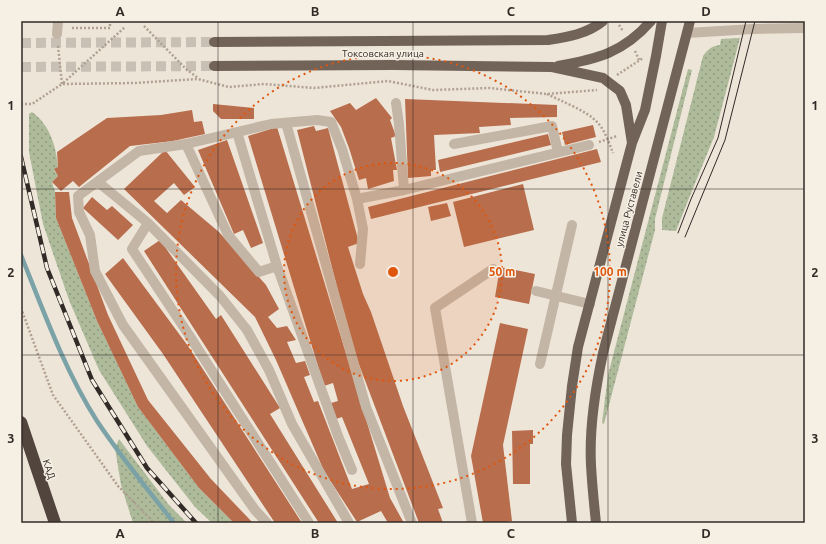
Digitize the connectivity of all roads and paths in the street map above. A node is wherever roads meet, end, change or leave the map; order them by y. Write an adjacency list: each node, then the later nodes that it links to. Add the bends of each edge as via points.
1 (58, 21): 14 (street)
2 (110, 21): 11 (path, via 110,28)
3 (603, 21): 16 (main road, Токсовская улица, via 583,33 548,40)
4 (650, 21): 21 (main road, Токсовская улица, via 629,42 609,54 588,61)
5 (662, 21): 33 (main road, улица Руставели, via 645,110)
6 (690, 21): 13 (main road, улица Руставели)
7 (618, 25): 15 (path)
8 (780, 25): 12 (street); 13 (street)
9 (144, 26): 23 (path)
10 (125, 27): 24 (path)
11 (72, 28)
12 (805, 28)
13 (687, 33): 62 (main road, улица Руставели, via 595,392 591,464)
14 (56, 34): 24 (path)
15 (625, 34)
16 (214, 42)
17 (634, 49): 19 (path)
18 (648, 54): 19 (path)
19 (639, 60): 22 (path)
20 (214, 66): 21 (main road, Токсовская улица)
21 (552, 67): 33 (main road, Токсовская улица, via 603,78 620,91 626,105)
22 (613, 78)
23 (198, 79): 24 (path); 26 (path, via 229,87 264,84 314,88 388,81 433,90 489,88)
24 (62, 84): 28 (path, via 32,104)
25 (598, 90): 26 (path)
26 (547, 94): 32 (path, via 597,121)
27 (396, 103): 40 (street)
28 (21, 104)
29 (286, 123): 30 (street); 41 (street, via 317,120 330,122 342,149); 59 (street, via 366,407)
30 (237, 132): 34 (street); 45 (street)
31 (617, 136): 32 (path)
32 (607, 140): 36 (path); 38 (path)
33 (632, 143): 49 (main road, улица Руставели)
34 (186, 144): 39 (street, via 139,151); 45 (street, via 228,235 259,272)
35 (454, 144): 37 (street, via 552,126)
36 (593, 144): 37 (street)
37 (558, 152): 40 (street)
38 (613, 153)
39 (98, 182): 42 (street); 56 (street, via 78,196 79,212 90,235 95,272 123,324 255,510)
40 (404, 190): 41 (street)
41 (357, 199): 44 (street, via 363,229)
42 (148, 223): 57 (street, via 132,249); 58 (street, via 220,296 247,330 292,424)
43 (572, 225): 48 (street)
44 (360, 264)
45 (277, 266): 53 (street)
46 (493, 269): 60 (street, via 435,308)
47 (536, 291): 48 (street)
48 (556, 295): 49 (street); 51 (street)
49 (590, 304): 61 (main road, улица Руставели, via 578,347 567,435 566,464)
50 (21, 308): 55 (path, via 53,395 118,486)
51 (540, 364)
52 (21, 422): 54 (highway, КАД)
53 (352, 470)
54 (55, 523)
55 (154, 523)
56 (267, 523)
57 (309, 523)
58 (349, 523)
59 (412, 523)
60 (472, 523)
61 (572, 523)
62 (596, 523)

